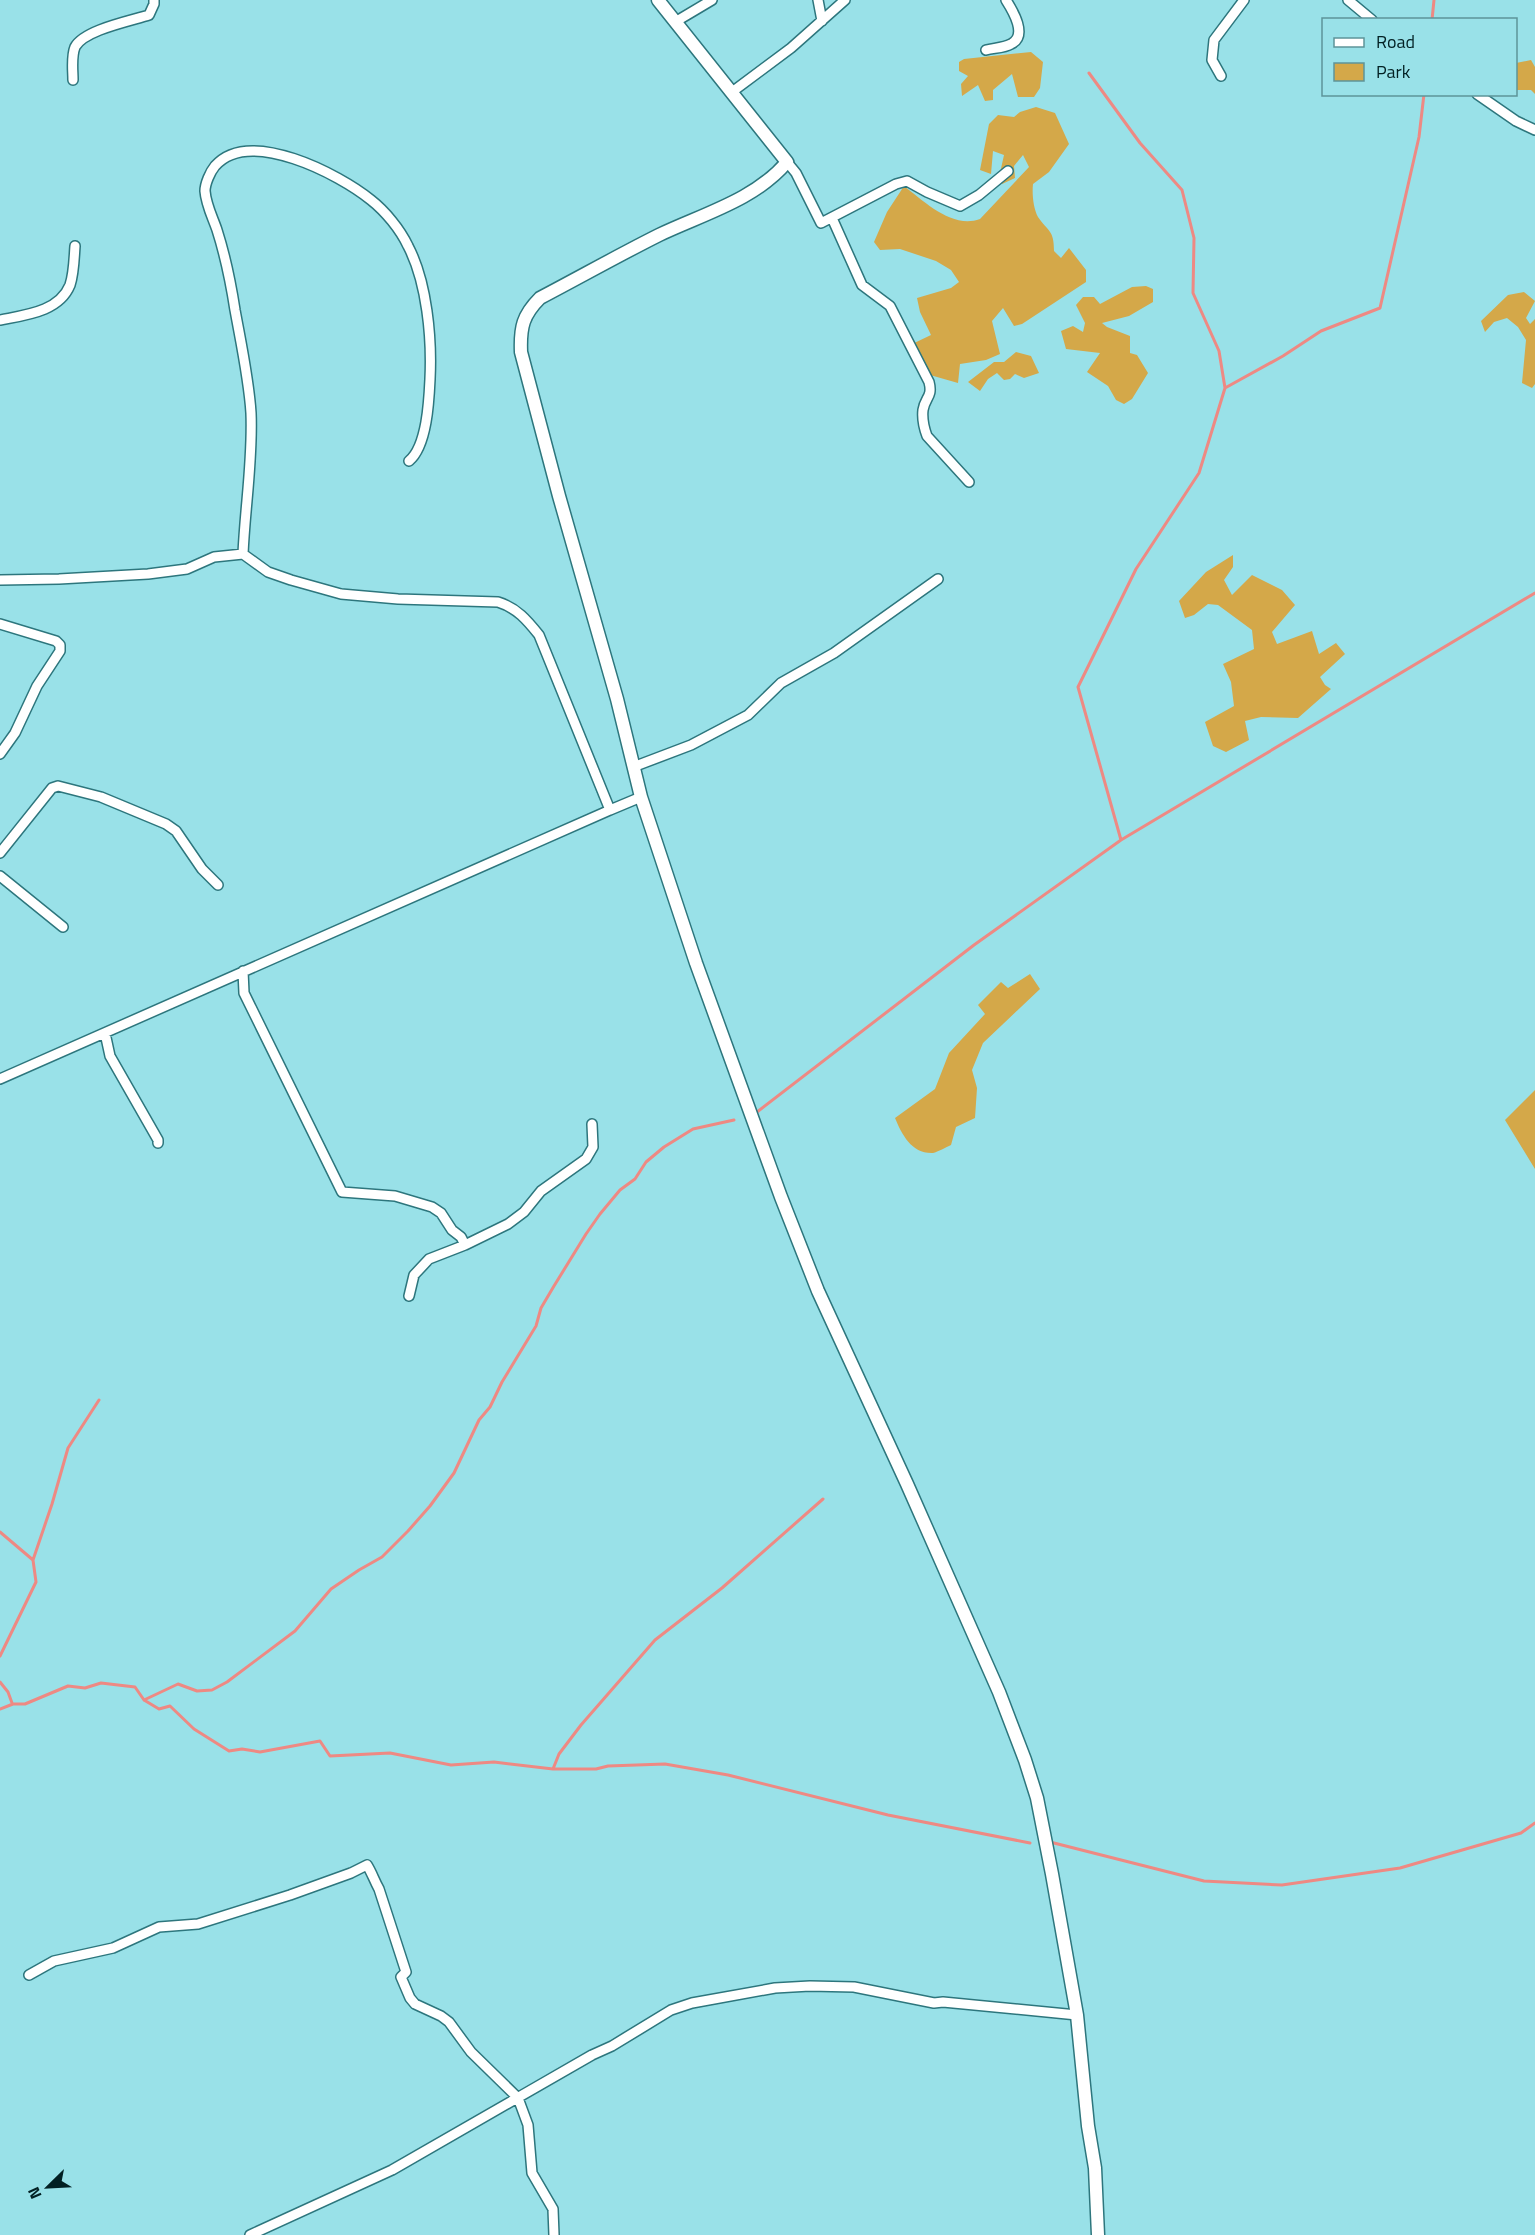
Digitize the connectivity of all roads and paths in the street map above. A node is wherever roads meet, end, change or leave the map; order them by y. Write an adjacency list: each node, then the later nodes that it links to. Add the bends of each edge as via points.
1 (154, 0): 14 (street, via 148,15 81,40 72,61)
2 (658, 0): 11 (street)
3 (712, 0): 11 (street)
4 (818, 0): 10 (street)
5 (845, 0): 10 (street)
6 (1006, 0): 12 (street, via 1018,25 1018,37 1012,44)
7 (1244, 0): 13 (street, via 1214,40 1212,60)
8 (1348, 0): 9 (street)
9 (1370, 18)
10 (822, 21): 15 (street)
11 (675, 22): 15 (street)
12 (986, 50)
13 (1221, 76)
14 (74, 80)
15 (732, 92): 18 (street)
16 (1480, 96): 17 (street)
17 (1535, 130)
18 (787, 162): 20 (street, via 821,223); 30 (street, via 759,188 540,298 524,319 521,352)
19 (1008, 171): 20 (street, via 960,206 907,182)
20 (832, 218): 24 (street, via 862,285 890,306 928,382 930,395 923,410 927,436)
21 (75, 246): 22 (street, via 69,287 61,297 42,312)
22 (0, 320)
23 (410, 460): 25 (street, via 415,456 428,415 430,368 427,308 409,246 371,200 320,168 262,152 237,152 221,159 211,171 205,190 235,308 251,412)
24 (969, 482)
25 (243, 554): 27 (street, via 214,557 187,569 148,574); 32 (street, via 268,572 341,594 498,602 515,608 539,635)
26 (938, 579): 30 (street, via 834,653 781,683 748,715 692,745)
27 (0, 580)
28 (0, 624): 29 (street, via 56,641 60,651)
29 (0, 754)
30 (633, 767): 31 (street)
31 (641, 797): 32 (street); 45 (street, via 689,944 814,1281 1026,1760 1050,1863)
32 (610, 810): 37 (street)
33 (0, 853): 35 (street, via 52,788 58,786 101,797 166,824 176,831)
34 (0, 876): 36 (street)
35 (218, 885)
36 (63, 927)
37 (243, 971): 38 (street); 42 (street, via 244,993 342,1192 385,1194 432,1207)
38 (105, 1033): 39 (street); 41 (street, via 110,1056)
39 (0, 1079)
40 (592, 1124): 42 (street, via 593,1147 586,1159 541,1191 514,1220)
41 (158, 1143)
42 (465, 1245): 43 (street, via 429,1259 414,1275)
43 (409, 1296)
44 (28, 1975): 46 (street, via 54,1961 113,1947 159,1927 198,1924 367,1865 374,1874 406,1972 401,1977 410,1998 449,2022 471,2052)
45 (1077, 2015): 46 (street, via 934,2003 854,1987 765,1989 672,2010); 49 (street, via 1095,2168)
46 (518, 2098): 47 (street, via 392,2170); 48 (street, via 528,2126 532,2173 553,2209)
47 (250, 2235)
48 (554, 2235)
49 (1098, 2235)

